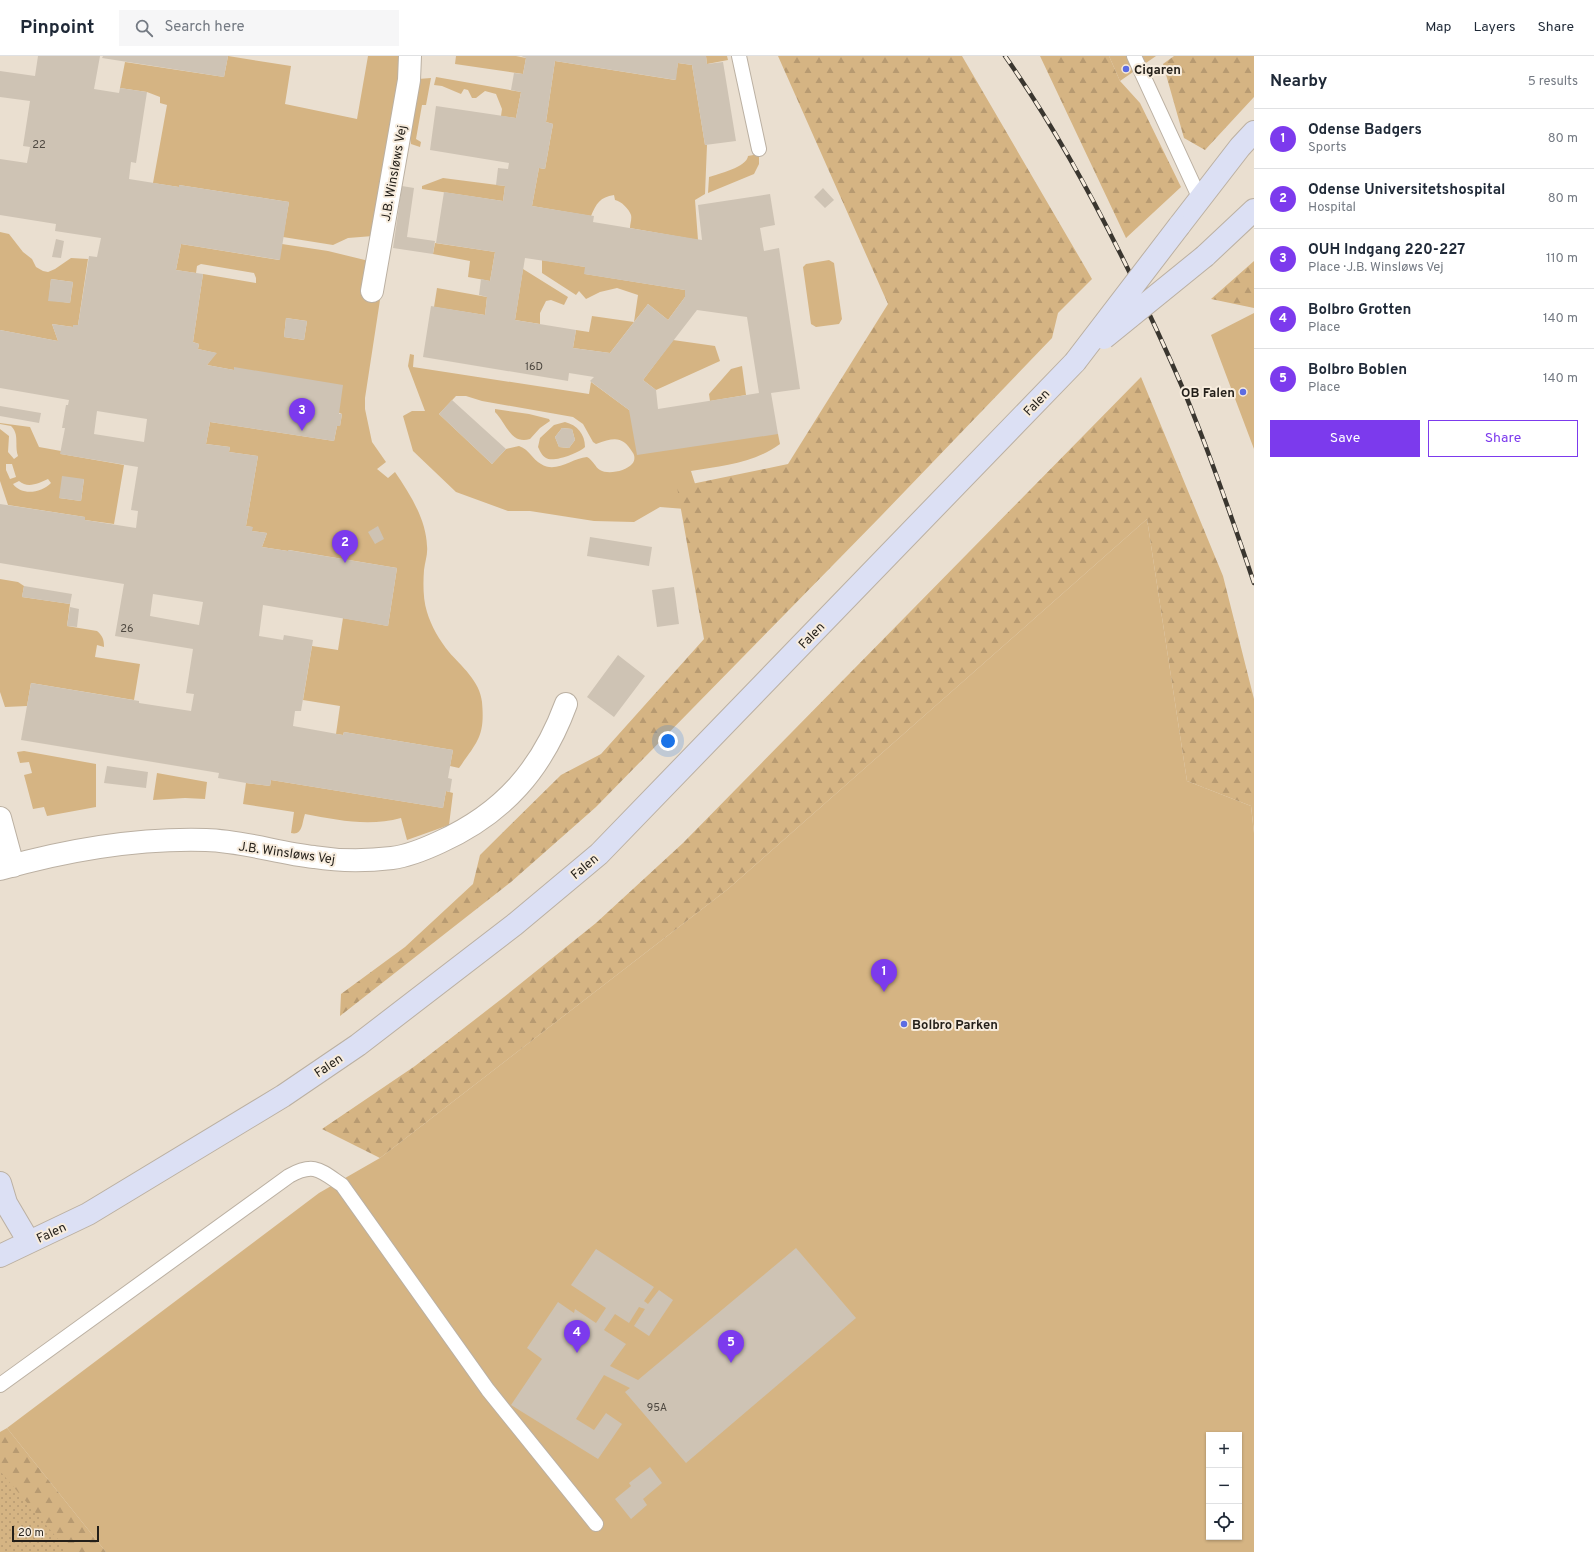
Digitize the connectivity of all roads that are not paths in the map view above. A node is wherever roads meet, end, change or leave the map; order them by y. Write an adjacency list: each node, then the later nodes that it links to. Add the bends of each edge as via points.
1 (410, 56): 8 (street, J.B. Winsløws Vej, via 409,80)
2 (739, 56): 5 (lane)
3 (1134, 56): 6 (lane)
4 (1254, 132): 6 (street, Falen)
5 (759, 149)
6 (1200, 199): 9 (street, Falen, bridge)
7 (1254, 210): 9 (street, Falen, bridge, via 1205,256)
8 (372, 291)
9 (1075, 362): 14 (street, Falen, via 599,854 514,925 358,1045 283,1096 88,1214)
10 (566, 704): 12 (street, J.B. Winsløws Vej, via 559,724 540,760 512,793 475,824 424,850 392,858 346,860 315,858 209,840 177,840 113,845 55,855)
11 (0, 818): 12 (street, J.B. Winsløws Vej)
12 (7, 868)
13 (0, 1183): 14 (street, via 6,1202)
14 (29, 1242): 15 (street, Falen)
15 (0, 1256)
16 (0, 1385): 17 (lane, via 289,1176 301,1169 313,1168 342,1185 488,1390)
17 (596, 1524)

